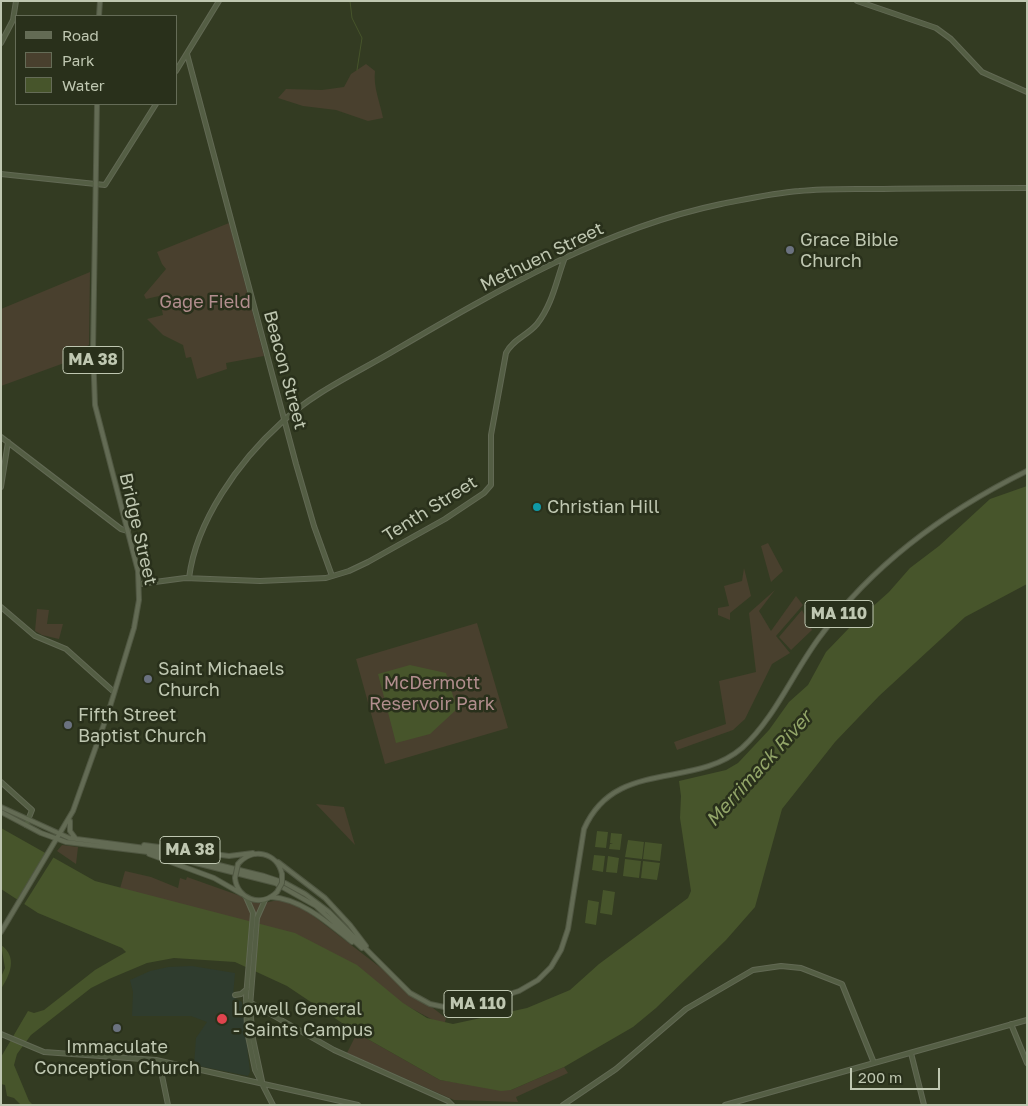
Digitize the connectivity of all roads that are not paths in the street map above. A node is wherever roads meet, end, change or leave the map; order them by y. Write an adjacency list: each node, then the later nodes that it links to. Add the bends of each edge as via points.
1 (16, 1): 6 (street, via 13,20)
2 (100, 1): 5 (main road)
3 (219, 1): 7 (street)
4 (857, 1): 9 (street, via 936,28 982,72)
5 (99, 15)
6 (1, 43)
7 (187, 54): 8 (street); 16 (street, Beacon Street)
8 (178, 68)
9 (1027, 92)
10 (97, 105): 13 (main road, Bridge Street / MA 38)
11 (155, 105): 13 (street, via 105,185)
12 (1, 174): 13 (street)
13 (96, 184): 21 (main road, Bridge Street / MA 38, via 95,400)
14 (1027, 188): 15 (street, Methuen Street, via 798,190 699,209 612,238)
15 (564, 260): 16 (street, Methuen Street, via 512,284 322,391); 22 (street, Tenth Street, via 545,313 506,353 490,435 492,482 489,489 445,519 377,557)
16 (284, 420): 22 (street, Beacon Street); 23 (street, Methuen Street, via 246,460 222,492 204,530)
17 (1, 437): 18 (street)
18 (8, 442): 20 (street); 21 (street, via 121,530)
19 (1027, 471): 44 (main road, MA 110, via 988,490 922,532 863,587 822,632 762,726 740,749 712,765 626,785 605,800 589,819 578,858 564,943 550,967 530,986 472,1006 442,1008 415,996)
20 (1, 488)
21 (128, 531): 24 (main road, Bridge Street / MA 38)
22 (332, 576): 23 (street, Tenth Street, via 260,581)
23 (190, 578): 24 (street, Tenth Street)
24 (140, 584): 26 (main road, Bridge Street / MA 38, via 134,628)
25 (1, 607): 26 (street, via 35,636 66,649)
26 (114, 692): 30 (main road, Bridge Street / MA 38)
27 (1, 782): 31 (street, via 32,808)
28 (1, 807): 31 (main road)
29 (1, 812): 32 (main road)
30 (70, 818): 33 (main road, Bridge Street / MA 38); 34 (main road, via 70,832)
31 (29, 820): 32 (street); 33 (main road)
32 (26, 825): 33 (main road)
33 (59, 837): 34 (main road); 36 (main road, MA 38, via 82,845); 43 (main road, Bridge Street)
34 (78, 840): 35 (main road, MA 38)
35 (127, 844): 37 (main road, MA 38, via 232,856); 44 (main road, via 264,876 292,886 329,912)
36 (140, 850): 39 (main road, MA 38, via 210,876); 44 (main road, via 285,887 321,909)
37 (253, 854): 38 (main road, MA 110, via 267,854); 39 (main road, bridge, via 238,864 236,885)
38 (278, 862): 40 (main road, bridge, via 282,883); 44 (main road, MA 110, via 330,903 356,931)
39 (244, 896): 41 (main road); 42 (street)
40 (271, 897): 41 (main road); 44 (main road, MA 110, via 288,900 310,911)
41 (265, 900): 42 (street)
42 (255, 917): 45 (street)
43 (1, 932)
44 (377, 962)
45 (250, 980): 46 (street); 48 (street)
46 (247, 990): 47 (street); 48 (street)
47 (235, 995)
48 (248, 1002): 49 (street); 50 (street); 58 (street, via 247,1031)
49 (260, 1008): 50 (street, via 252,1010); 64 (street, via 334,1050)
50 (250, 1015): 60 (street)
51 (1027, 1020): 52 (street)
52 (1011, 1024): 54 (street); 57 (street)
53 (1, 1034): 55 (street, via 44,1052)
54 (911, 1052): 56 (street); 67 (street)
55 (159, 1061): 59 (street); 61 (street)
56 (874, 1063): 65 (street, via 842,984 801,968 781,966 753,970 686,1009 616,1069); 66 (street)
57 (1027, 1063)
58 (254, 1066): 59 (street, via 251,1075); 60 (street)
59 (240, 1078): 60 (street)
60 (262, 1084): 62 (street); 63 (street)
61 (168, 1105)
62 (273, 1105)
63 (358, 1105)
64 (452, 1105)
65 (563, 1105)
66 (725, 1105)
67 (924, 1105)

